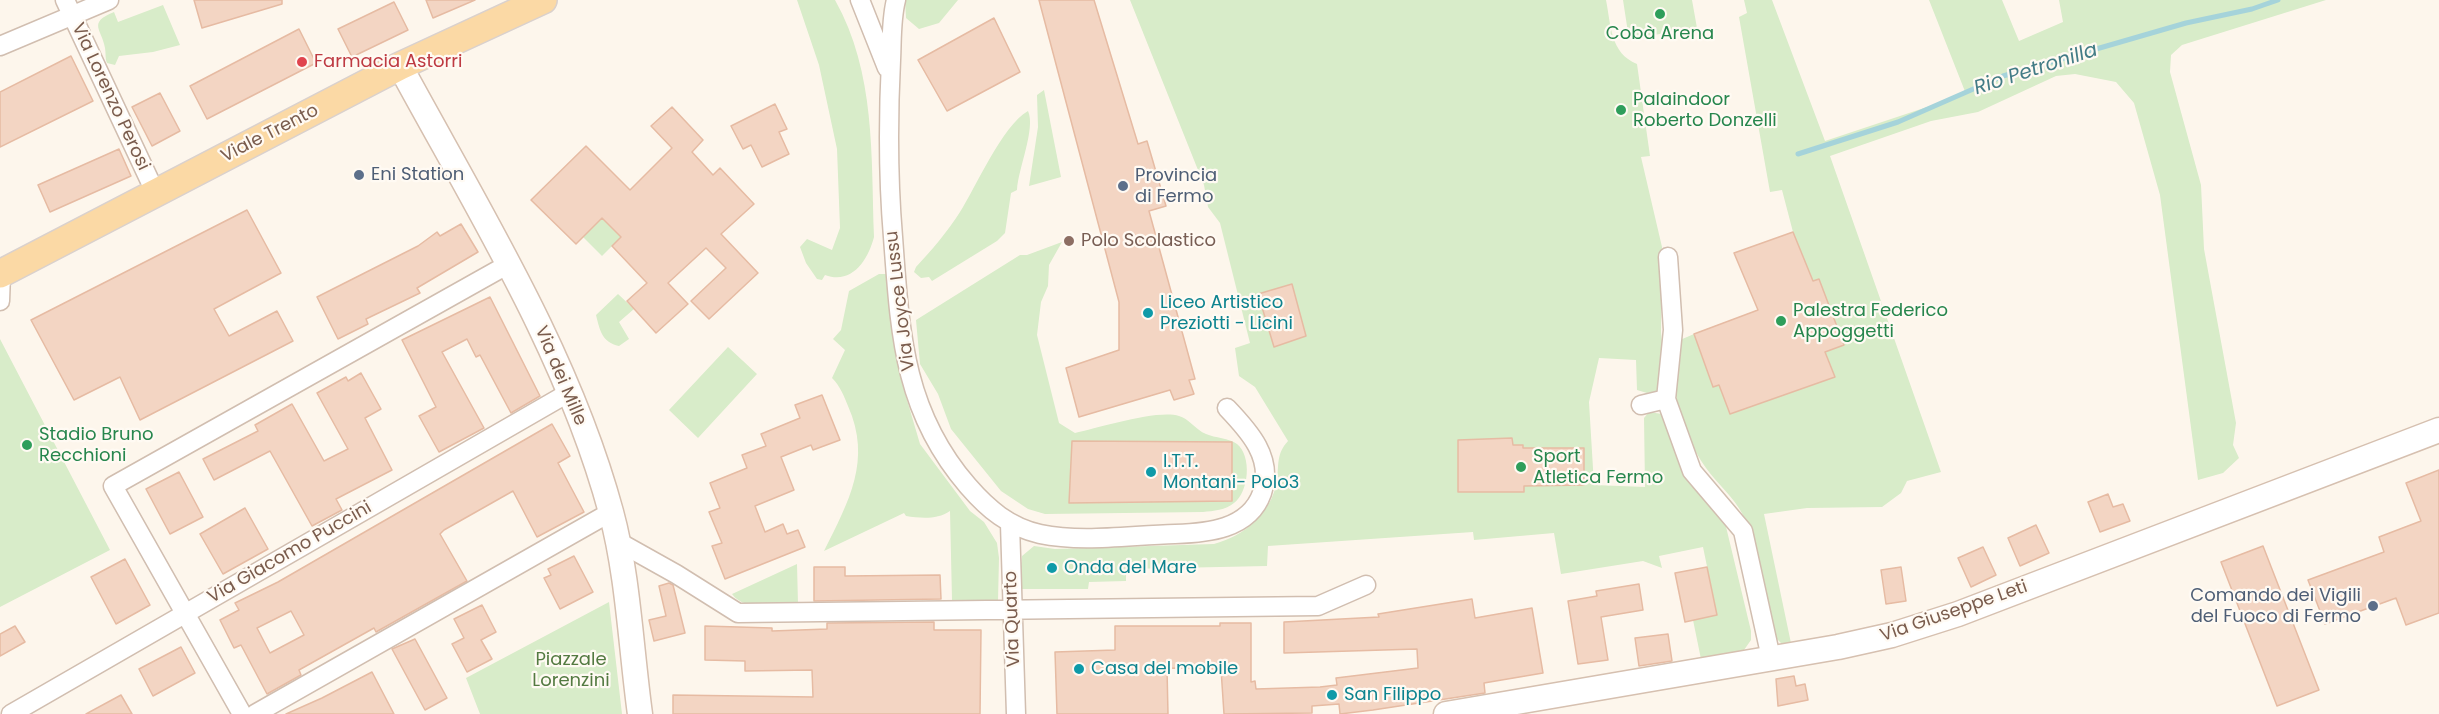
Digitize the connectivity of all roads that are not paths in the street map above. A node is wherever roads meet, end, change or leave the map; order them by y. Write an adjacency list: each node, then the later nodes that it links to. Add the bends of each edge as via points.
1 (110, 0): 5 (street)
2 (543, 0): 7 (main road, Viale Trento)
3 (860, 0): 8 (street)
4 (896, 0): 8 (street, Via Joyce Lussu)
5 (68, 8): 6 (street); 9 (street, Via Lorenzo Perosi)
6 (0, 46)
7 (400, 66): 9 (main road, Viale Trento); 11 (main road, Via dei Mille)
8 (890, 75): 20 (street, Via Joyce Lussu, via 888,165 894,248 906,362 916,402 951,466 981,501)
9 (156, 194): 12 (main road, Viale Trento)
10 (1668, 257): 15 (street, via 1673,330)
11 (507, 265): 14 (main road, Via dei Mille); 24 (street, via 113,486)
12 (1, 274): 13 (street)
13 (0, 301)
14 (570, 392): 19 (main road, Via dei Mille); 24 (street, Via Giacomo Puccini)
15 (1666, 399): 16 (street); 25 (street, via 1692,471 1743,531)
16 (1641, 405)
17 (1227, 408): 20 (street, Via Joyce Lussu, via 1261,450 1264,470 1262,494 1248,513 1225,529 1069,537 1040,534)
18 (2439, 430): 25 (main road, Via Giuseppe Leti, via 1958,614 1892,635)
19 (611, 512): 21 (main road, Via dei Mille); 28 (street)
20 (1010, 524): 23 (street, Via Quarto)
21 (618, 541): 23 (street, via 738,613); 29 (main road, Via dei Mille)
22 (1366, 585): 23 (street, via 1318,606)
23 (1012, 612): 30 (street, Via Quarto)
24 (185, 614): 26 (street, Via Giacomo Puccini); 27 (street)
25 (1771, 658): 31 (main road, Via Giuseppe Leti)
26 (11, 714)
27 (242, 714)
28 (255, 714)
29 (640, 714)
30 (1016, 714)
31 (1446, 714)

